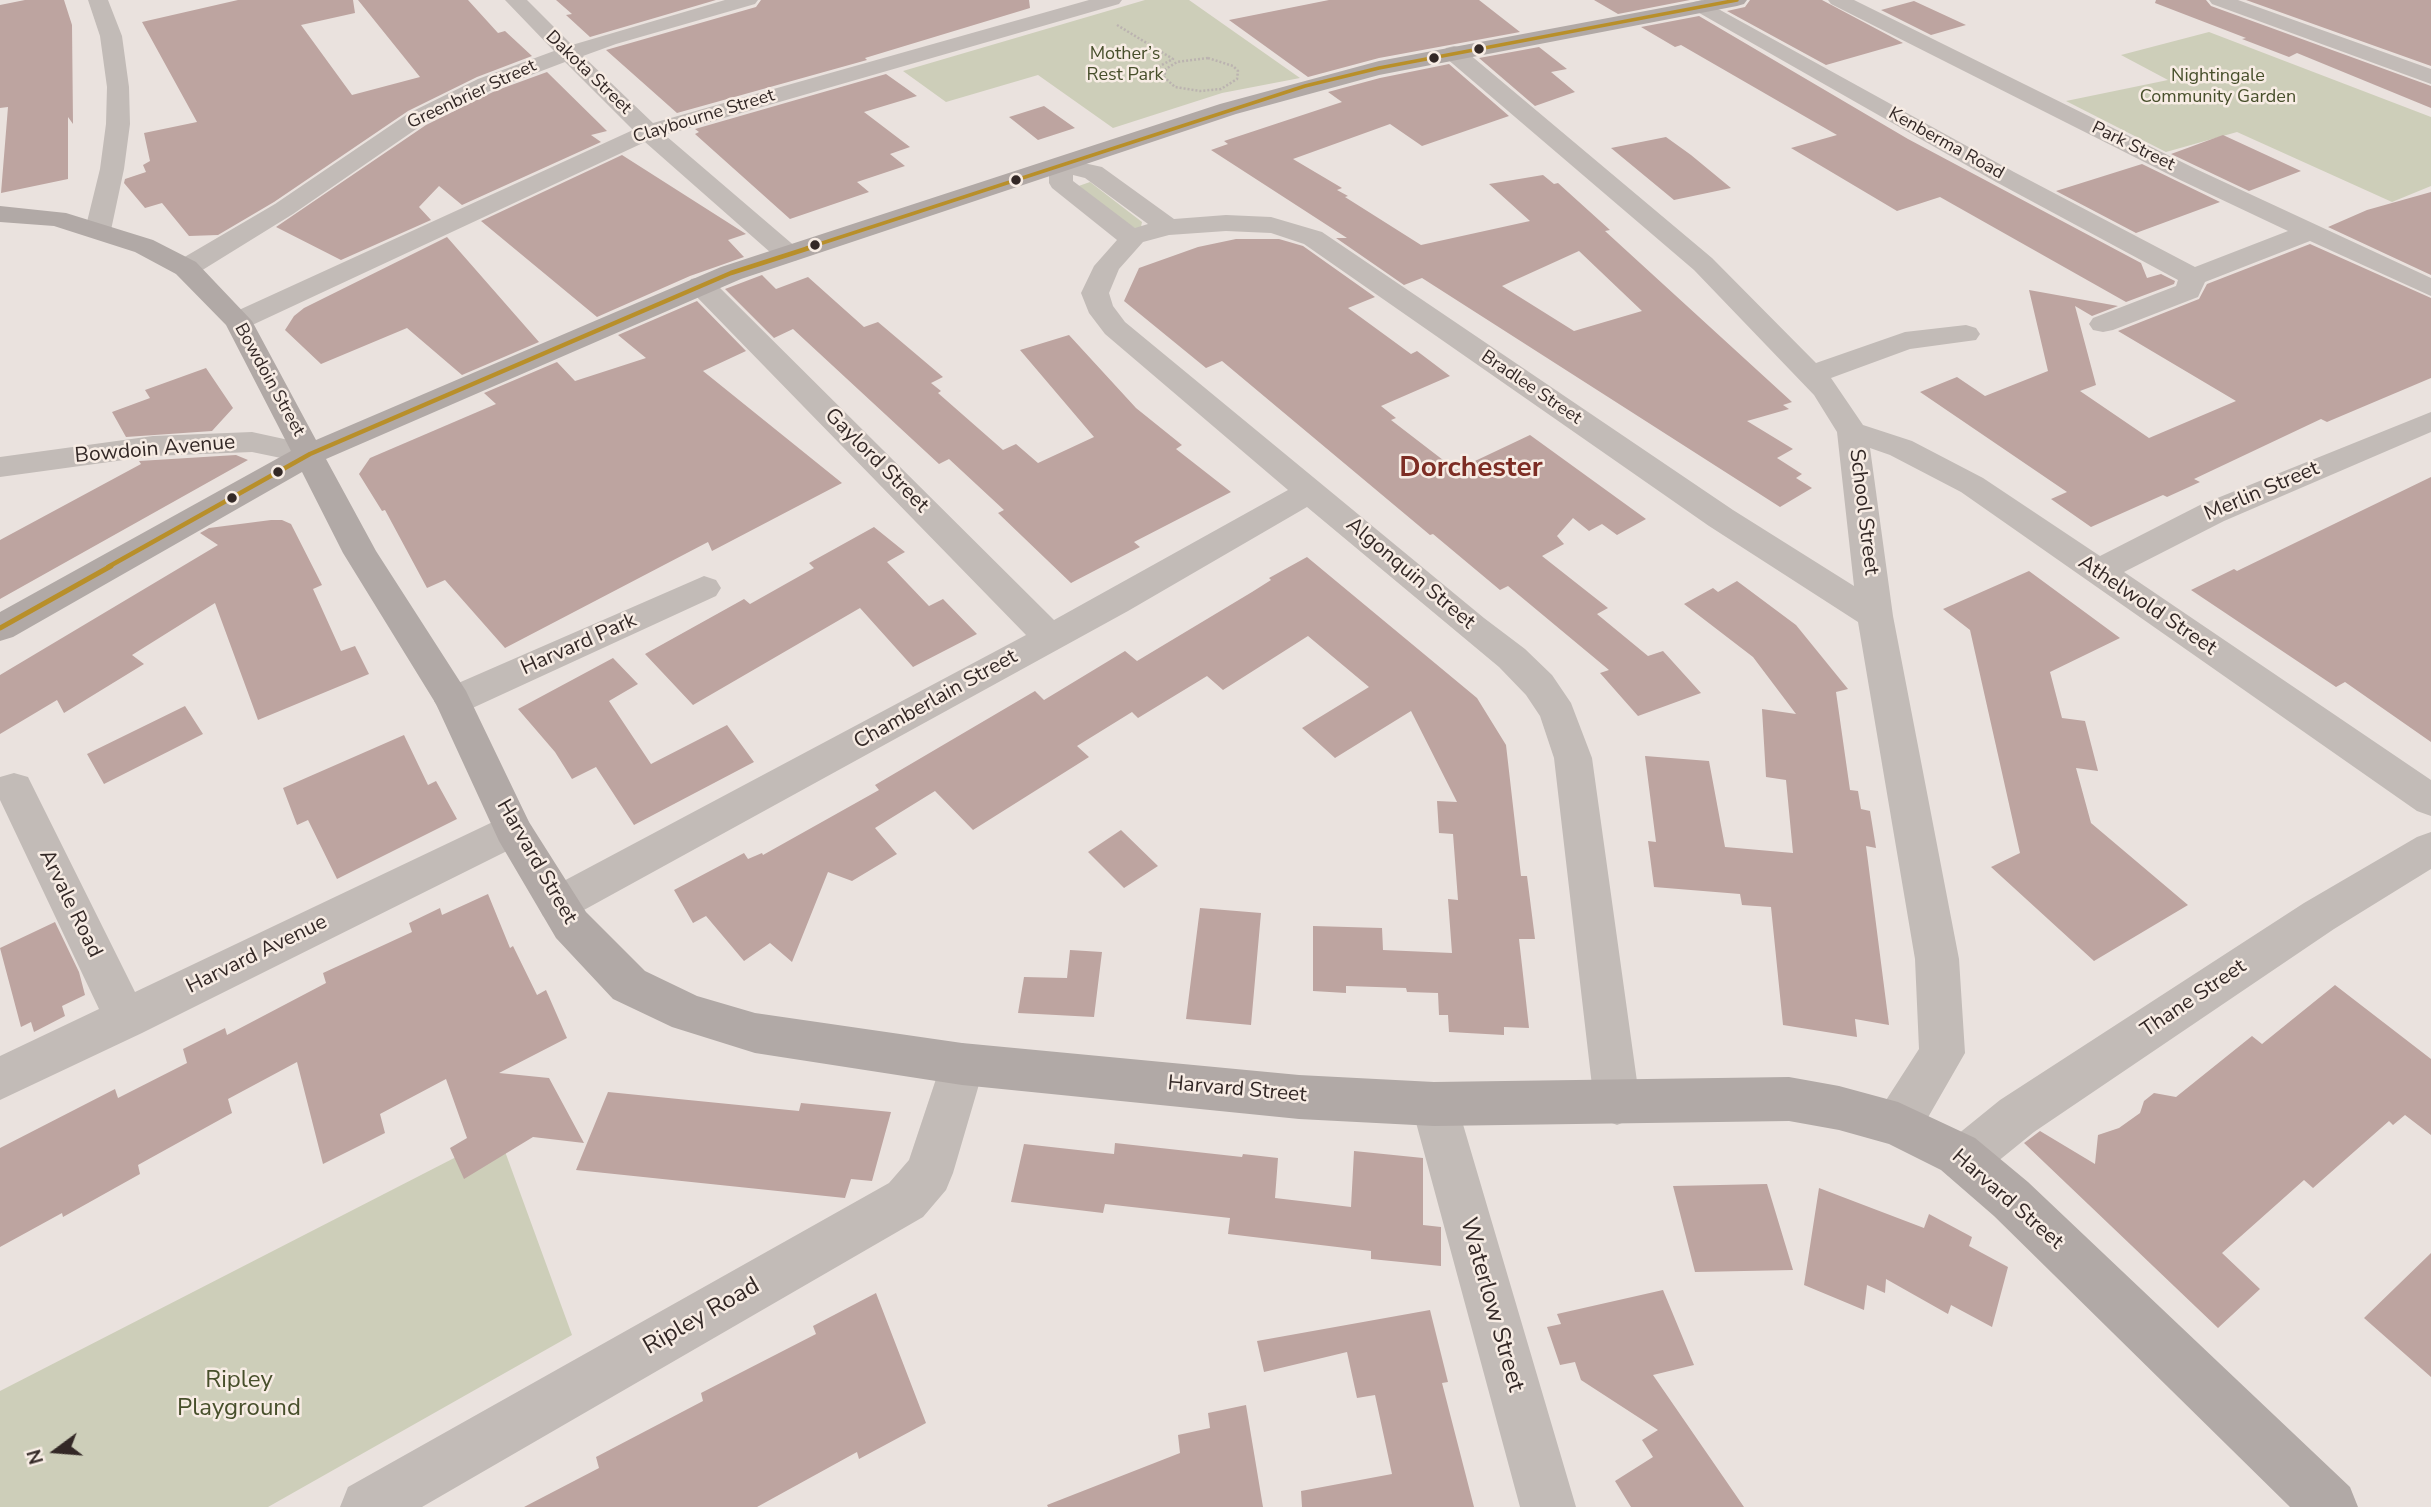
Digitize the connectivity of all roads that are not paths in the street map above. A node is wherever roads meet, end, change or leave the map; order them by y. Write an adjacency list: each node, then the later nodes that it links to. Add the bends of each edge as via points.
1 (97, 0): 16 (street, via 111,36 118,87 112,169)
2 (515, 0): 9 (street, Dakota Street)
3 (748, 0): 9 (street, Greenbrier Street)
4 (1112, 0): 12 (street, Claybourne Street)
5 (1737, 0): 8 (main road)
6 (1838, 0): 17 (street, Park Street)
7 (2219, 0): 11 (street)
8 (1701, 6): 10 (main road); 21 (street, Kenberma Road)
9 (566, 53): 12 (street, Dakota Street); 20 (street, Greenbrier Street, via 486,84 417,118 284,209)
10 (1454, 53): 13 (main road, via 1305,86); 27 (street, School Street, via 1703,264)
11 (2431, 76)
12 (648, 132): 19 (street, Dakota Street); 24 (street, Claybourne Street)
13 (1061, 165): 15 (street, via 1093,172); 18 (street, via 1061,183); 19 (main road)
14 (0, 215): 16 (main road, Bowdoin Street, via 57,218)
15 (1168, 227): 18 (street, Bradlee Street); 35 (street, Bradlee Street, via 1271,225 1313,238 1721,518)
16 (98, 230): 20 (main road, Bowdoin Street, via 144,246)
17 (2310, 232): 21 (street); 23 (street, Park Street)
18 (1132, 239): 32 (street, Algonquin Street, via 1107,266 1095,293 1099,307 1115,328)
19 (788, 254): 22 (main road)
20 (186, 268): 24 (main road, Bowdoin Street)
21 (2193, 277): 25 (street, via 2188,291)
22 (701, 285): 30 (main road); 37 (street, Gaylord Street)
23 (2431, 288)
24 (238, 321): 30 (main road, Bowdoin Street)
25 (2103, 324)
26 (1966, 334): 27 (street, via 1905,341)
27 (1812, 375): 29 (street, School Street)
28 (2431, 421): 33 (street, Merlin Street, via 2212,513)
29 (1852, 432): 33 (street, Athelwold Street, via 1901,448 1972,485); 35 (street, School Street)
30 (310, 454): 31 (street, Bowdoin Avenue, via 252,442 153,446); 36 (main road); 38 (main road, Harvard Street, via 360,553)
31 (0, 467)
32 (1311, 491): 37 (street, Chamberlain Street); 47 (street, Algonquin Street, via 1512,658 1558,713 1573,758)
33 (2097, 572): 40 (street, Athelwold Street)
34 (704, 588): 38 (street, Harvard Park)
35 (1875, 616): 49 (street, School Street, via 1937,959 1942,1053)
36 (0, 628)
37 (1050, 638): 43 (street, Chamberlain Street)
38 (453, 701): 41 (main road, Harvard Street)
39 (14, 788): 44 (street, Arvale Road)
40 (2431, 800)
41 (513, 831): 43 (main road, Harvard Street); 44 (street, Harvard Avenue)
42 (2431, 849): 50 (street, Thane Street, via 2319,916 2017,1116)
43 (558, 904): 45 (main road, Harvard Street, via 571,925 629,985 688,1013 755,1033)
44 (126, 1019): 46 (street, Harvard Avenue)
45 (962, 1064): 48 (main road, Harvard Street, via 1299,1097); 51 (street, Ripley Road, via 929,1172 906,1200)
46 (0, 1079)
47 (1617, 1103): 48 (main road, Harvard Street); 49 (main road, Harvard Street, via 1788,1099)
48 (1434, 1104): 52 (street, Waterlow Street)
49 (1898, 1124): 50 (main road, Harvard Street)
50 (1964, 1159): 53 (main road, Harvard Street)
51 (368, 1507)
52 (1548, 1507)
53 (2330, 1507)

